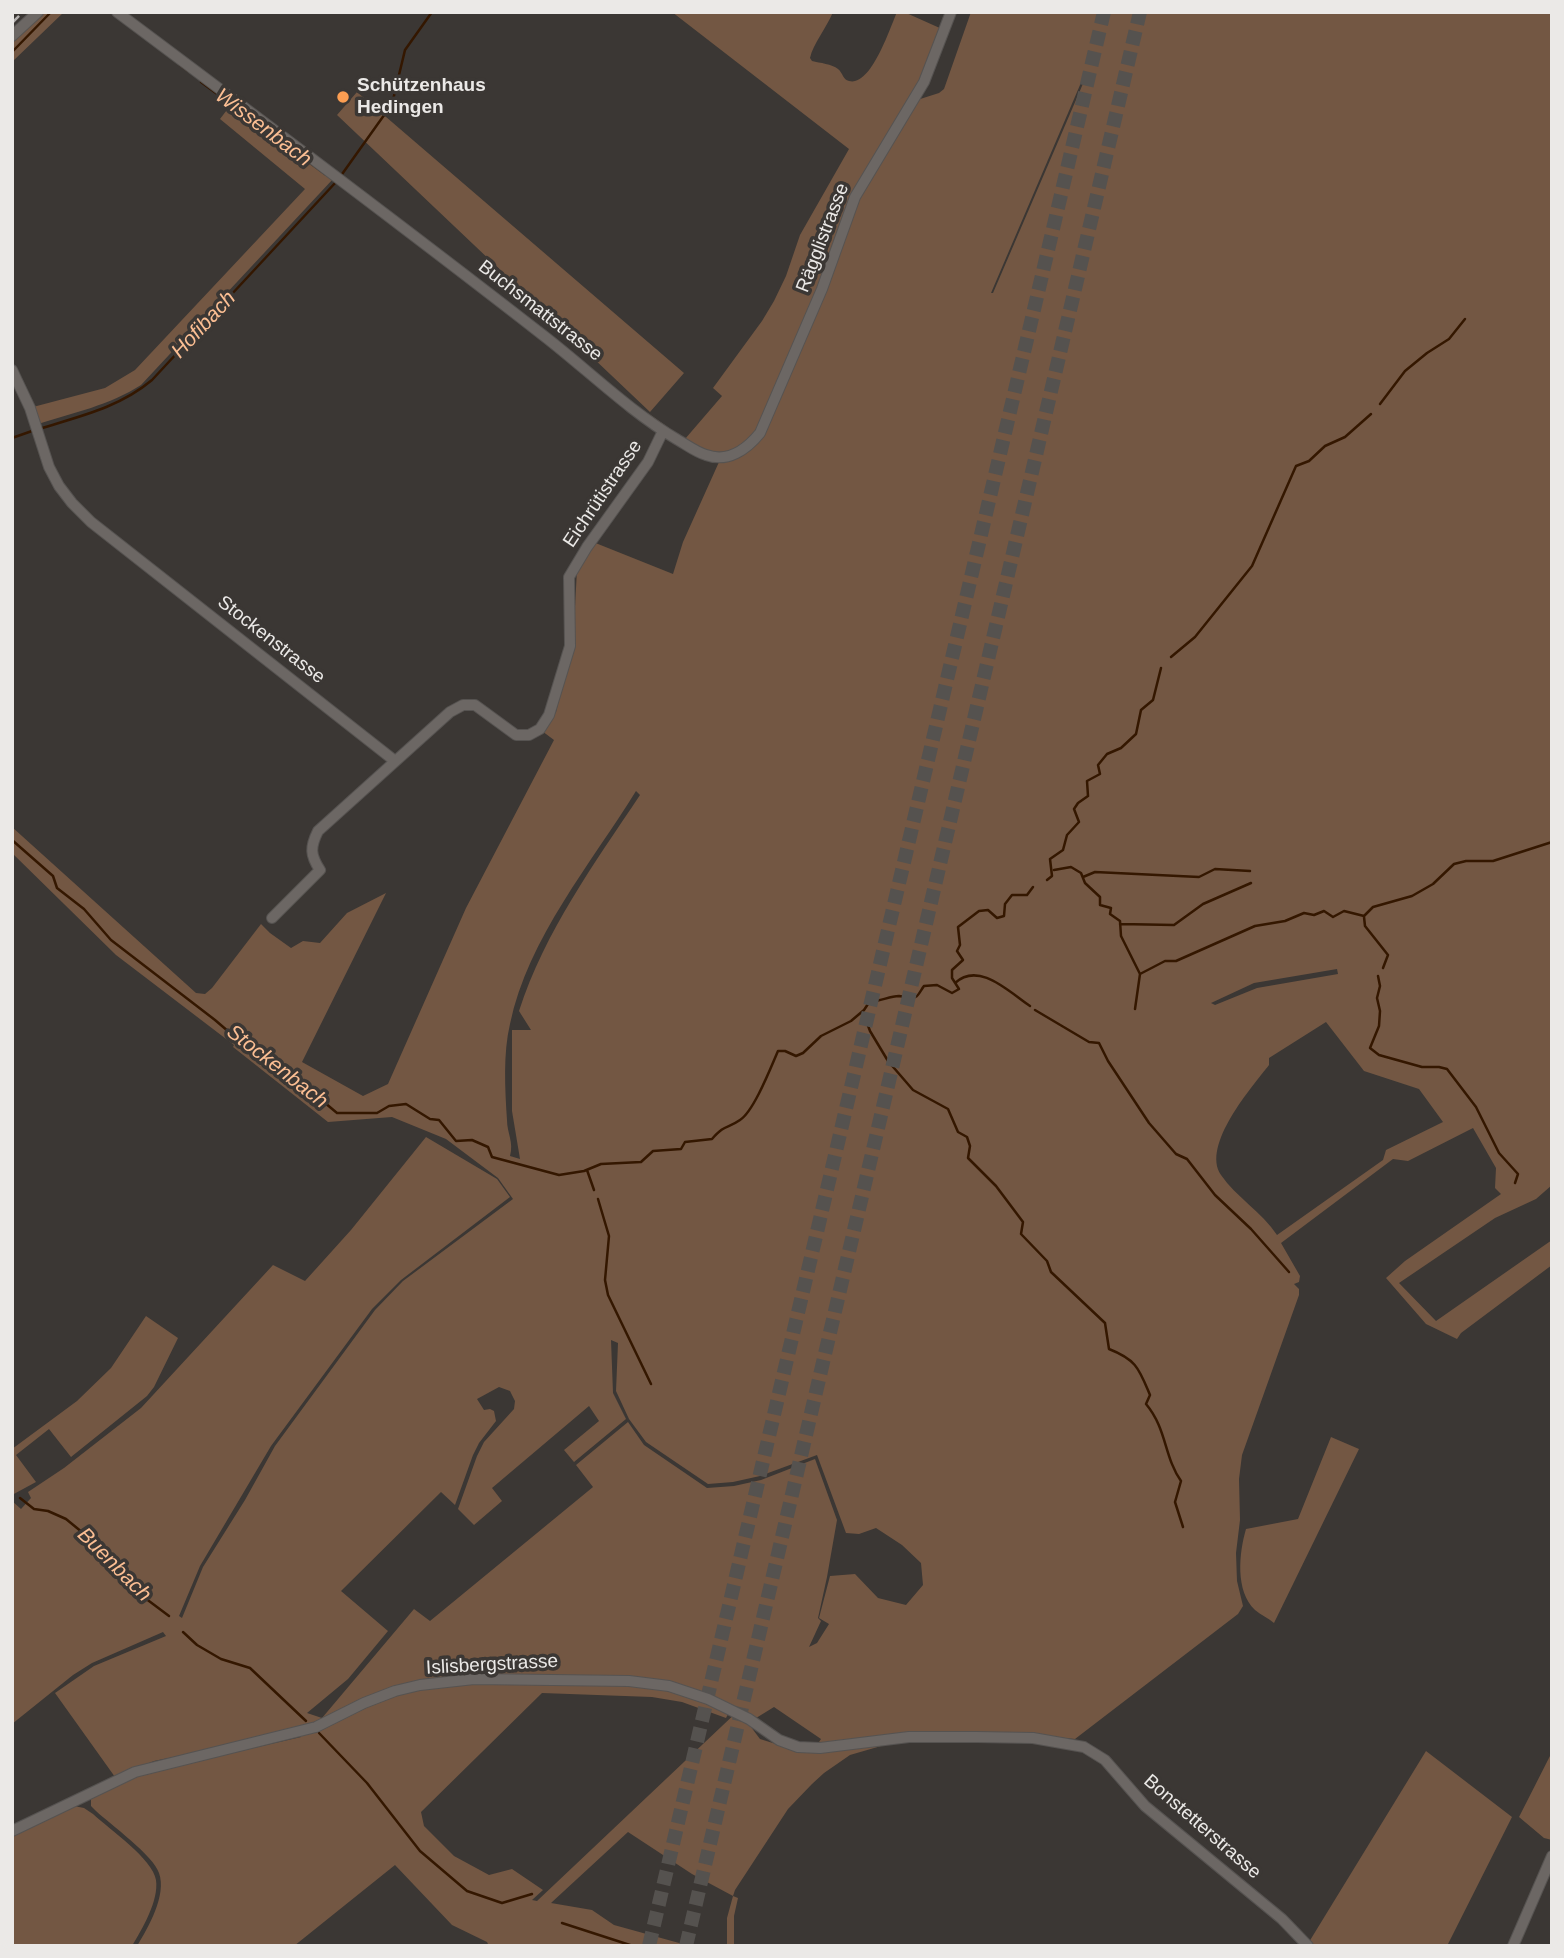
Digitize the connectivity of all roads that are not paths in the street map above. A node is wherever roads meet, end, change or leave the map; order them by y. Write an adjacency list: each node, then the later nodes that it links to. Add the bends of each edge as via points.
1 (38, 12): 4 (street)
2 (117, 12): 6 (street, Buchsmattstrasse)
3 (951, 12): 7 (street, Rägglistrasse, via 924,82 855,197 761,433 739,452)
4 (12, 36)
5 (12, 370): 8 (street, Stockenstrasse, via 49,467 72,503)
6 (663, 431): 7 (street, Buchsmattstrasse); 8 (street, Eichrütistrasse, via 648,462 569,577 570,646 549,715 540,729 516,735 485,710 463,705)
7 (715, 458)
8 (395, 761): 9 (street, via 318,831 311,856 320,870)
9 (272, 918)
10 (860, 1742): 11 (street, Islisbergstrasse, via 798,1747 708,1699 649,1683 583,1679 446,1682 395,1691 316,1727 135,1772); 13 (street, Bonstetterstrasse, via 909,1737 1033,1738 1084,1747 1105,1760 1145,1806 1282,1919)
11 (12, 1831)
12 (1552, 1856): 14 (street)
13 (1308, 1946)
14 (1513, 1946)

